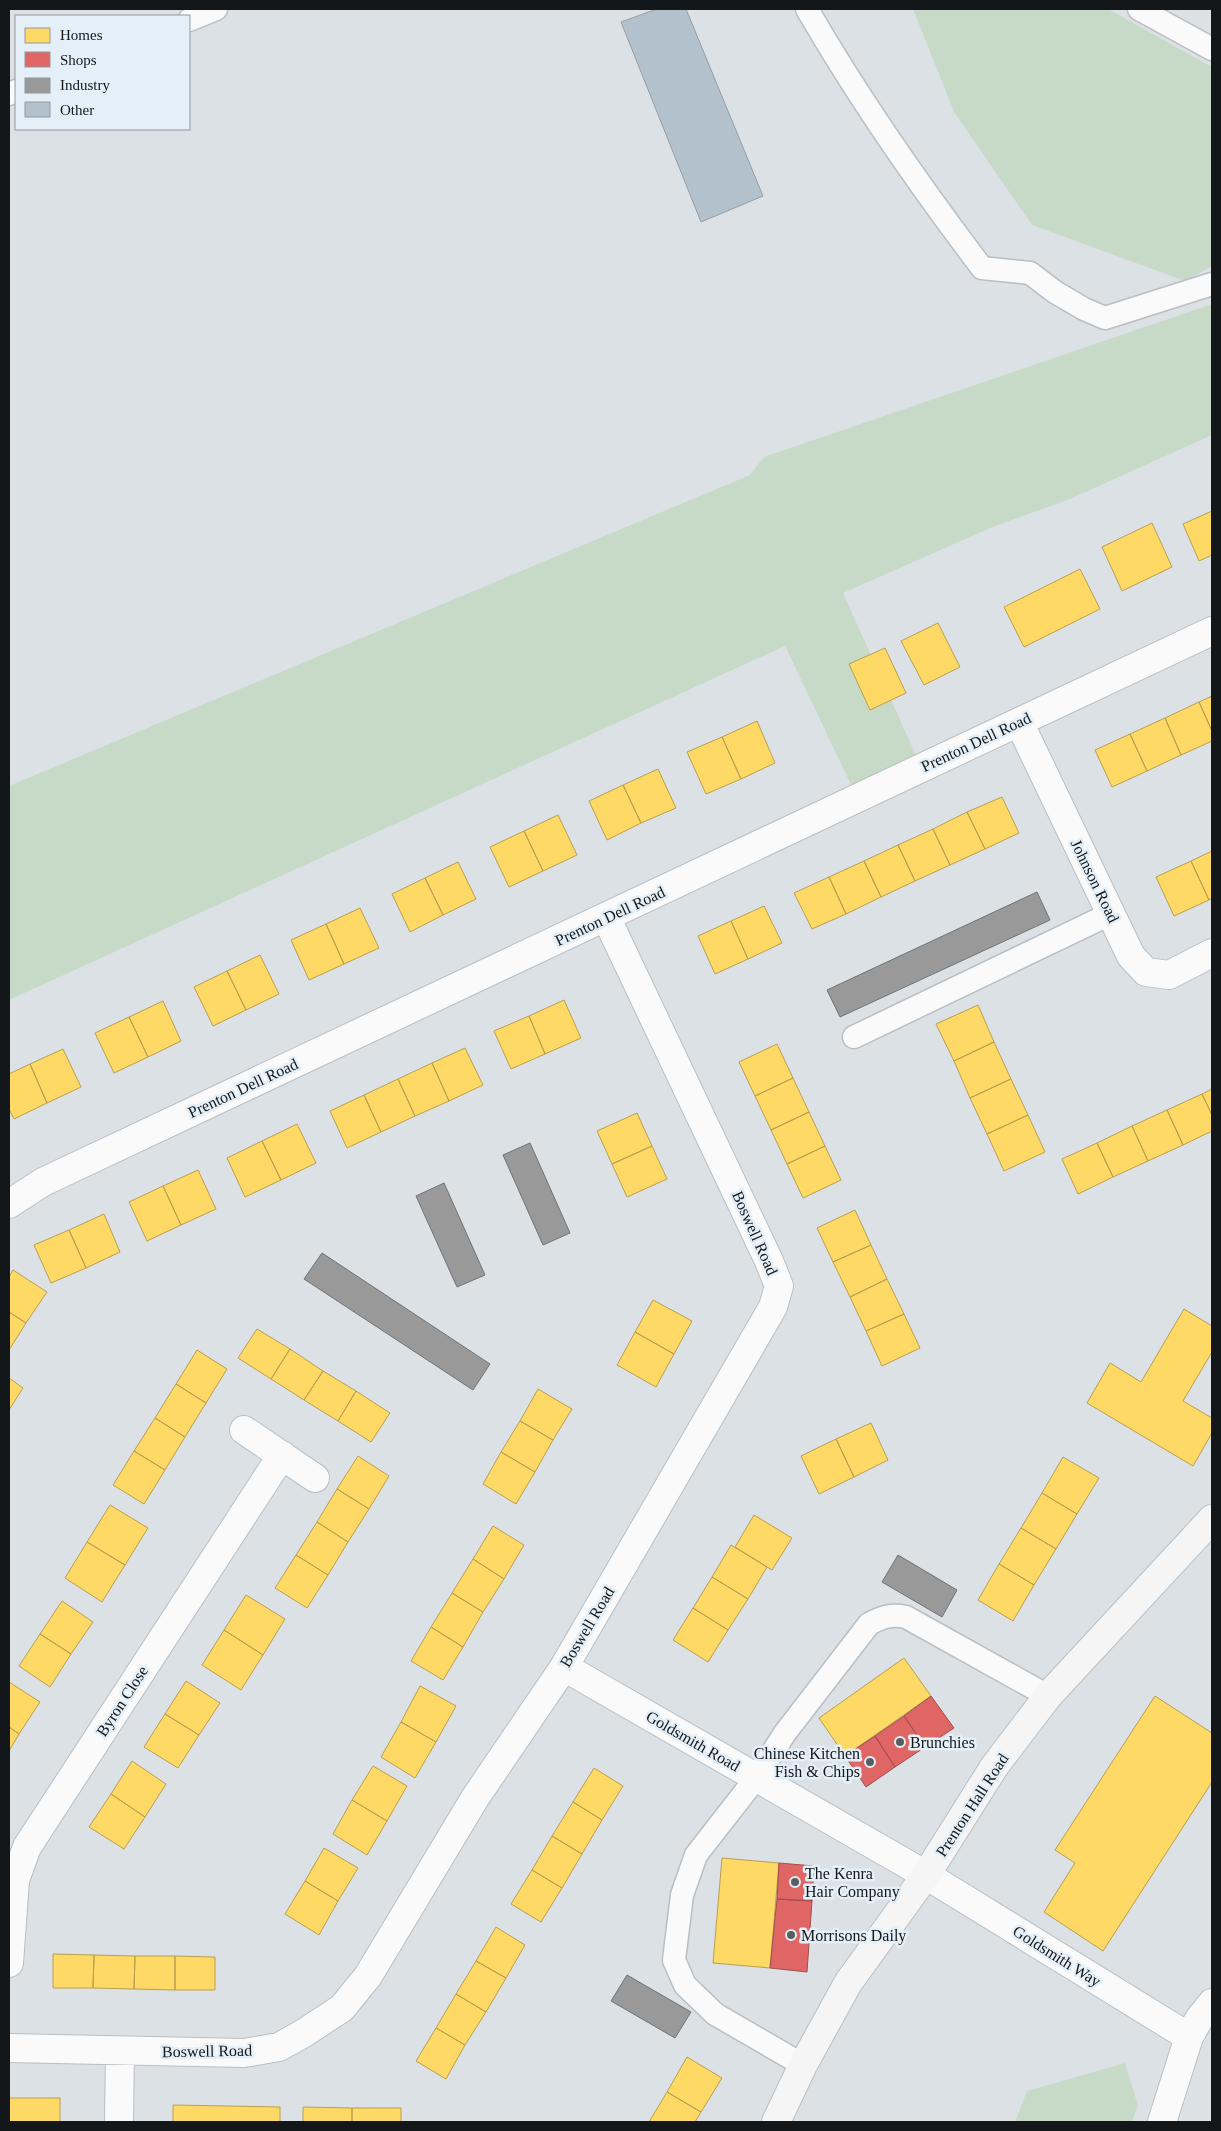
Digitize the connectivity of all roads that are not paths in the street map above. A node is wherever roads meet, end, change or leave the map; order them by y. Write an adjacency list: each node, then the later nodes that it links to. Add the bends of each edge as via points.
1 (216, 9): 4 (lane)
2 (807, 9): 6 (lane, via 839,65 938,210 982,268 1030,273 1055,292 1105,318)
3 (1139, 9): 5 (lane)
4 (190, 20)
5 (1212, 49)
6 (1212, 284)
7 (1212, 631): 8 (street, Prenton Dell Road)
8 (1018, 722): 9 (street, Johnson Road); 10 (street, Prenton Dell Road)
9 (1110, 914): 11 (street, Johnson Road, via 1131,956 1146,972 1169,975); 12 (lane)
10 (606, 917): 13 (street, Prenton Dell Road, via 43,1182); 18 (street, Boswell Road, via 779,1286 773,1307)
11 (1212, 953)
12 (854, 1037)
13 (9, 1204)
14 (244, 1430): 15 (street)
15 (282, 1455): 16 (street); 22 (street, Byron Close, via 27,1847 15,1880)
16 (316, 1478)
17 (1212, 1519): 19 (street, Prenton Hall Road)
18 (564, 1667): 20 (street, Goldsmith Road); 26 (street, Boswell Road, via 475,1798 368,1976 342,2008 279,2047 244,2053)
19 (1048, 1696): 20 (lane, via 906,1617 883,1616 869,1624 785,1733); 21 (street, Prenton Hall Road, via 994,1767)
20 (756, 1778): 21 (street, Goldsmith Road); 27 (lane, via 696,1855 682,1895 674,1960 685,1985 715,2014)
21 (926, 1875): 24 (street, Goldsmith Way); 27 (street, Prenton Hall Road, via 848,1983)
22 (9, 1963)
23 (1212, 2002): 24 (street)
24 (1189, 2037): 30 (street)
25 (9, 2048): 26 (street, Boswell Road)
26 (120, 2051): 28 (street)
27 (803, 2065): 29 (street, Prenton Hall Road)
28 (119, 2122)
29 (776, 2122)
30 (1162, 2122)

